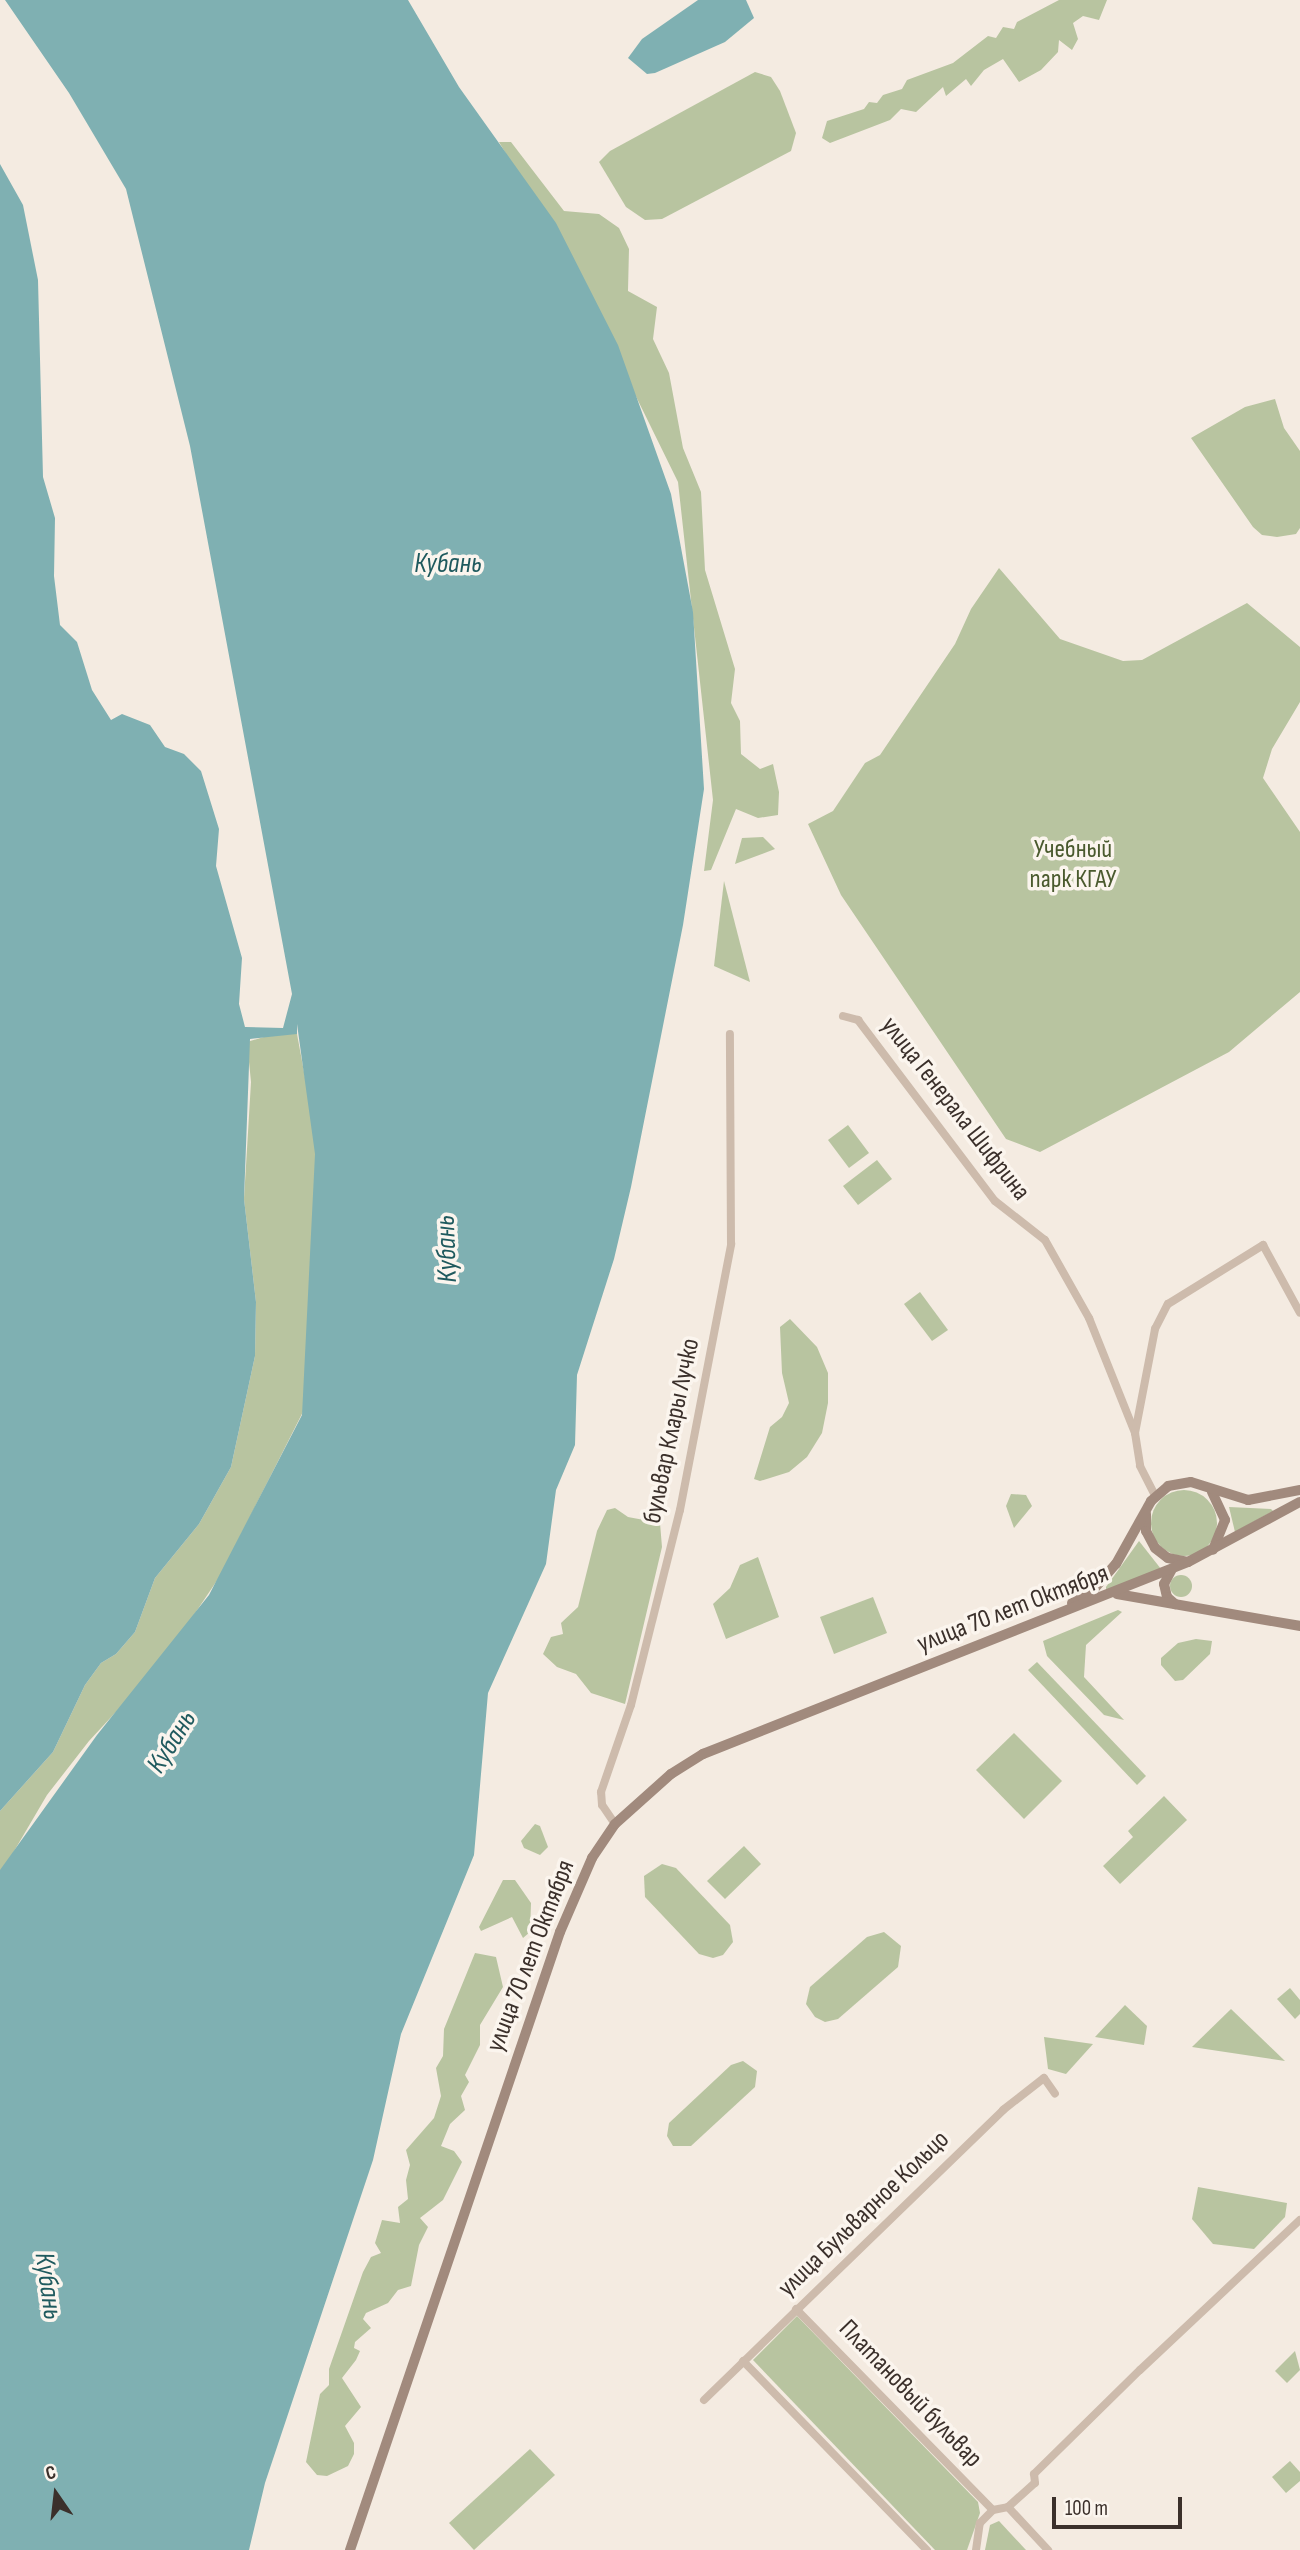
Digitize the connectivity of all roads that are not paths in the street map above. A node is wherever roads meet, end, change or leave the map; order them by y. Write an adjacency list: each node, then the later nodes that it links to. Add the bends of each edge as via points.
1 (843, 1016): 4 (street, улица Генерала Шифрина, via 858,1020 995,1201 1045,1240 1089,1318)
2 (730, 1034): 18 (street, бульвар Клары Лучко, via 731,1244 680,1510 631,1705 601,1792 602,1805)
3 (1300, 1312): 4 (street, via 1263,1245 1168,1304 1155,1329)
4 (1135, 1433): 7 (street, улица Генерала Шифрина, via 1140,1466)
5 (1200, 1485): 6 (main road, via 1248,1500); 7 (main road, via 1175,1483); 10 (main road, via 1217,1498 1224,1516 1222,1535)
6 (1300, 1490)
7 (1155, 1495): 9 (main road)
8 (1300, 1502): 10 (main road)
9 (1147, 1508): 11 (main road, via 1145,1528 1153,1545 1168,1558); 13 (main road, via 1116,1564)
10 (1212, 1551): 11 (main road)
11 (1188, 1562): 12 (main road, улица 70 лет Октября)
12 (1172, 1569): 14 (main road, улица 70 лет Октября); 15 (main road, via 1164,1584 1167,1597)
13 (1098, 1586): 14 (main road, via 1100,1595); 16 (main road)
14 (1112, 1596): 15 (main road); 16 (main road, улица 70 лет Октября)
15 (1175, 1604): 17 (main road)
16 (1045, 1618): 18 (main road, улица 70 лет Октября, via 703,1754 671,1774)
17 (1300, 1626)
18 (615, 1824): 26 (main road, улица 70 лет Октября, via 587,1867 560,1932)
19 (1055, 2094): 21 (street, улица Бульварное Кольцо, via 1044,2078 1003,2110)
20 (1300, 2220): 24 (street, via 1034,2474 1035,2483)
21 (796, 2309): 22 (street, улица Бульварное Кольцо); 25 (street, Платановый бульвар)
22 (743, 2361): 23 (street, улица Бульварное Кольцо); 27 (street)
23 (704, 2400)
24 (1008, 2508): 25 (street); 29 (street)
25 (993, 2510): 28 (street, via 980,2523)
26 (350, 2550)
27 (927, 2550)
28 (976, 2550)
29 (1048, 2550)

